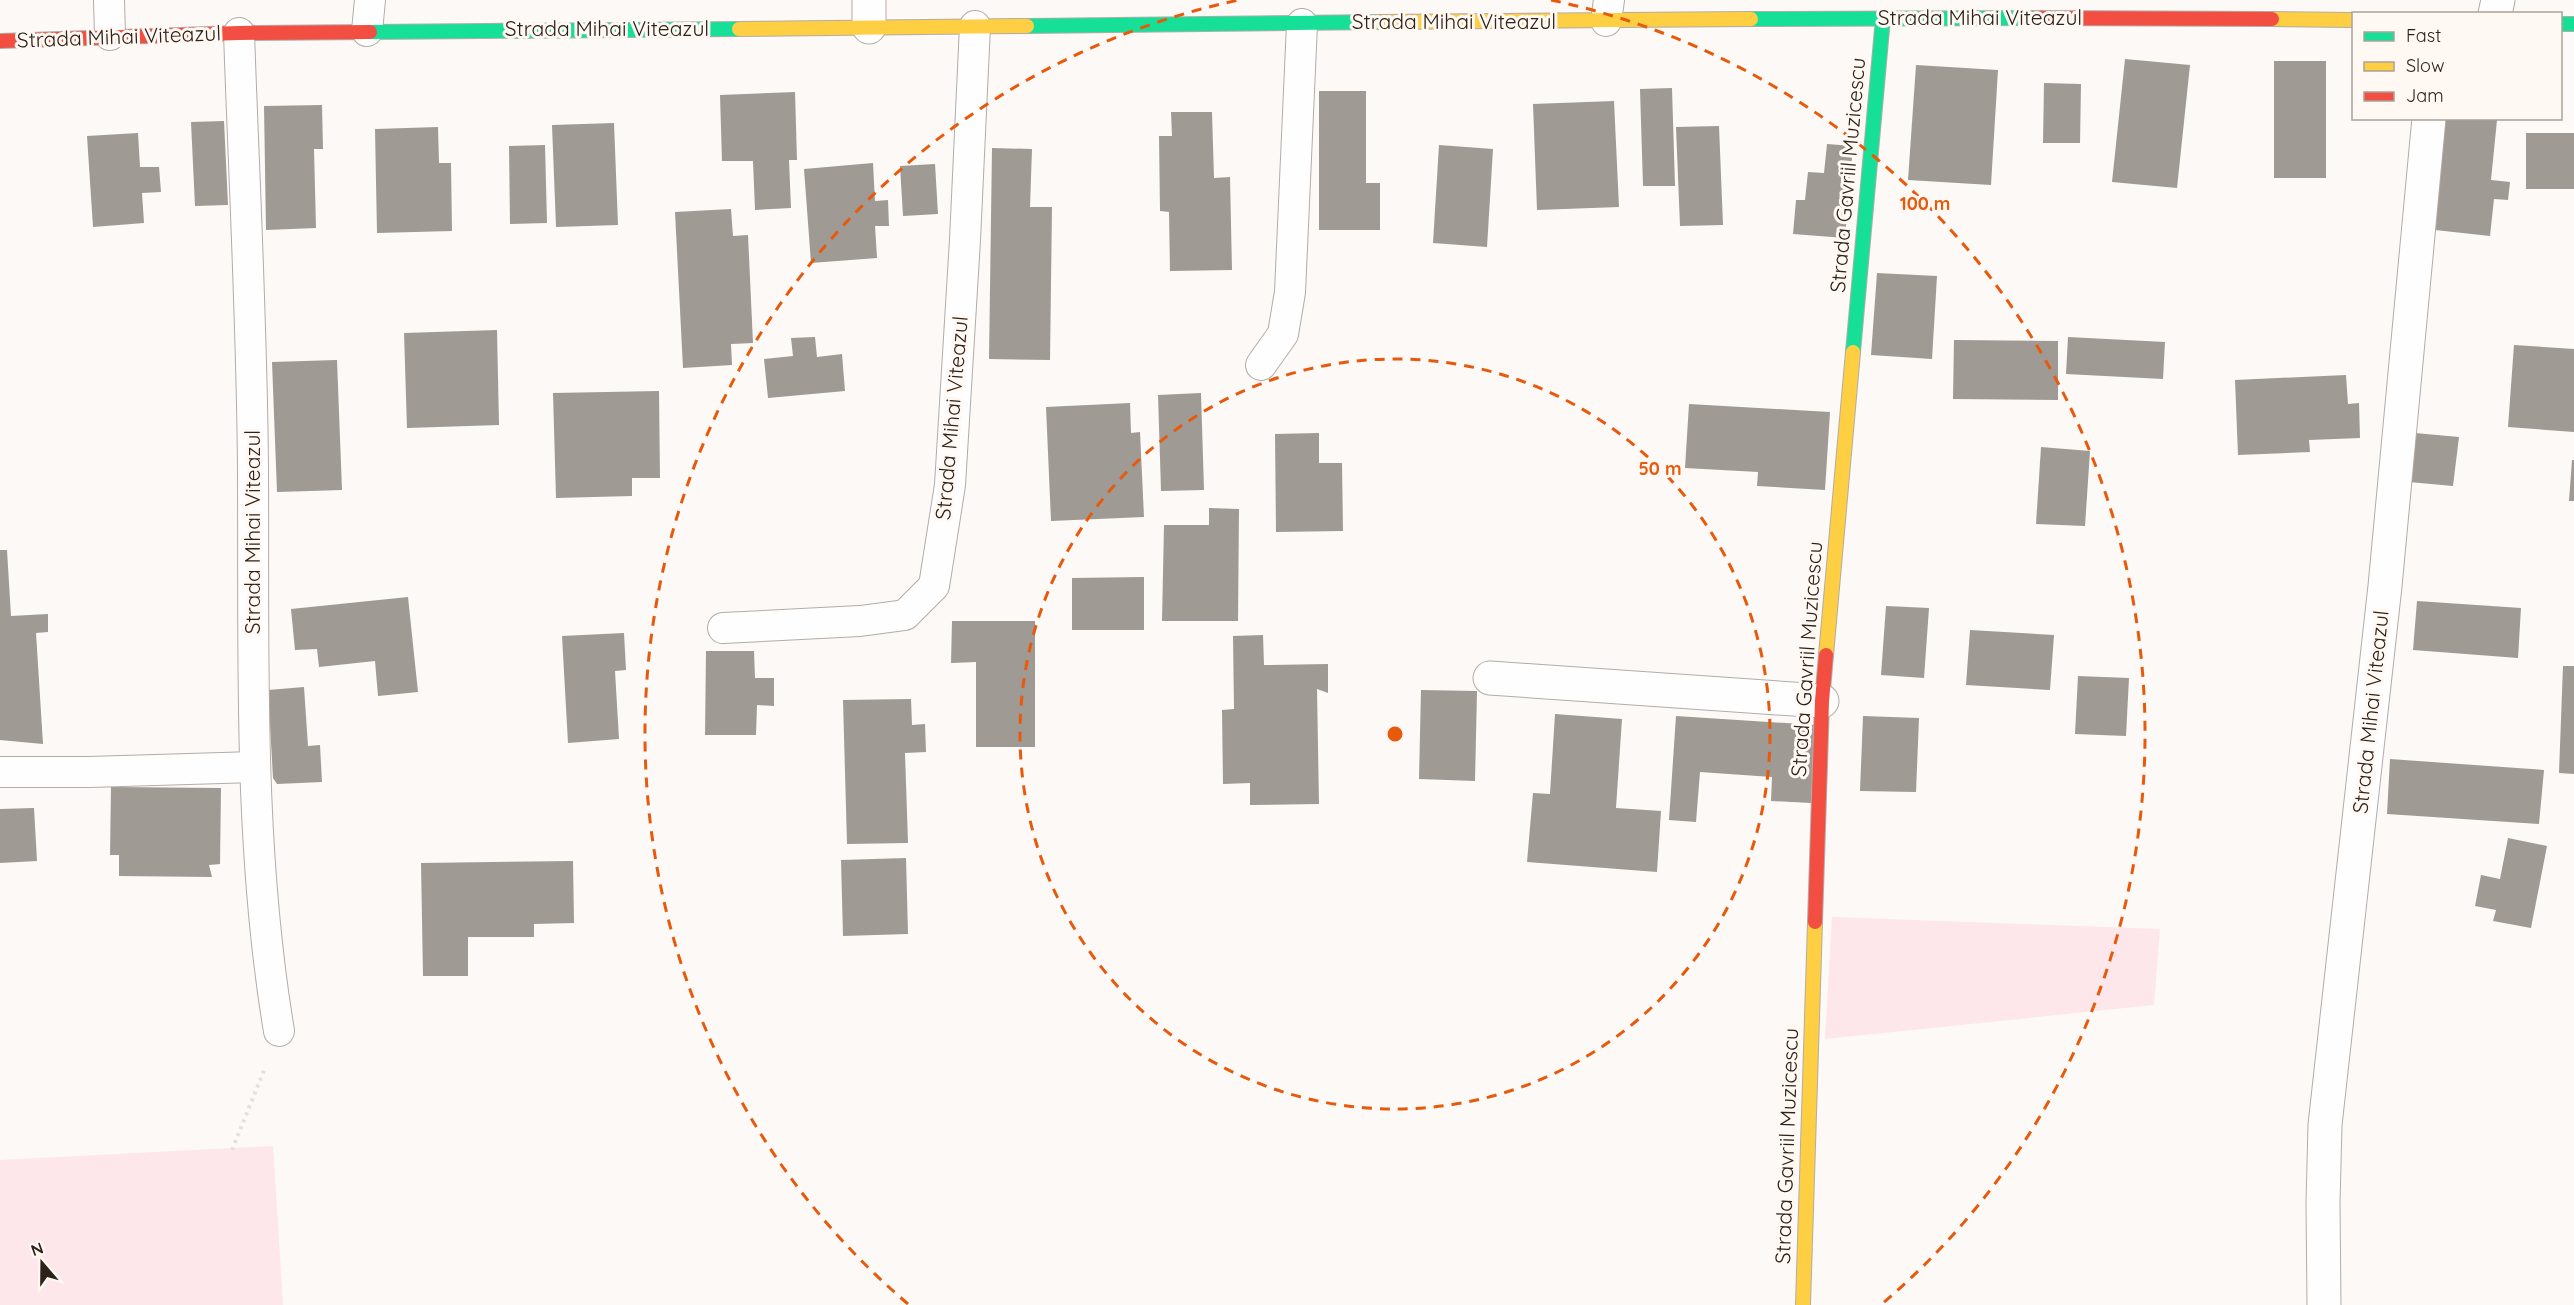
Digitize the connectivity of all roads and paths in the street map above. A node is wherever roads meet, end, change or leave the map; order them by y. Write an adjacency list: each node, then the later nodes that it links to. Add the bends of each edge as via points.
1 (110, 0): 13 (lane)
2 (370, 0): 11 (lane)
3 (2042, 9): 7 (street, Strada Mihai Viteazul); 8 (street, Strada Mihai Viteazul)
4 (1424, 10): 5 (street, Strada Mihai Viteazul); 9 (street, Strada Mihai Viteazul)
5 (1608, 11): 7 (street, Strada Mihai Viteazul)
6 (869, 14): 10 (street, Strada Mihai Viteazul); 11 (street, Strada Mihai Viteazul)
7 (1883, 18): 19 (street, Strada Gavriil Muzicescu)
8 (2352, 20)
9 (1302, 24): 10 (street, Strada Mihai Viteazul); 16 (lane, via 1290,292 1283,334)
10 (975, 26): 17 (lane, Strada Mihai Viteazul, via 950,485 934,586 905,615)
11 (367, 32): 12 (street, Strada Mihai Viteazul)
12 (238, 33): 13 (street, Strada Mihai Viteazul); 20 (lane, Strada Mihai Viteazul, via 252,401)
13 (110, 36): 14 (street, Strada Mihai Viteazul)
14 (0, 41)
15 (2429, 120): 25 (street, Strada Mihai Viteazul, via 2385,586 2325,1125)
16 (1261, 365)
17 (723, 628)
18 (1490, 678): 19 (street)
19 (1822, 701): 24 (street, Strada Gavriil Muzicescu)
20 (255, 767): 21 (lane); 22 (lane, Strada Mihai Viteazul, via 268,963)
21 (0, 772)
22 (279, 1030): 23 (path)
23 (232, 1150)
24 (1803, 1305)
25 (2324, 1305)

